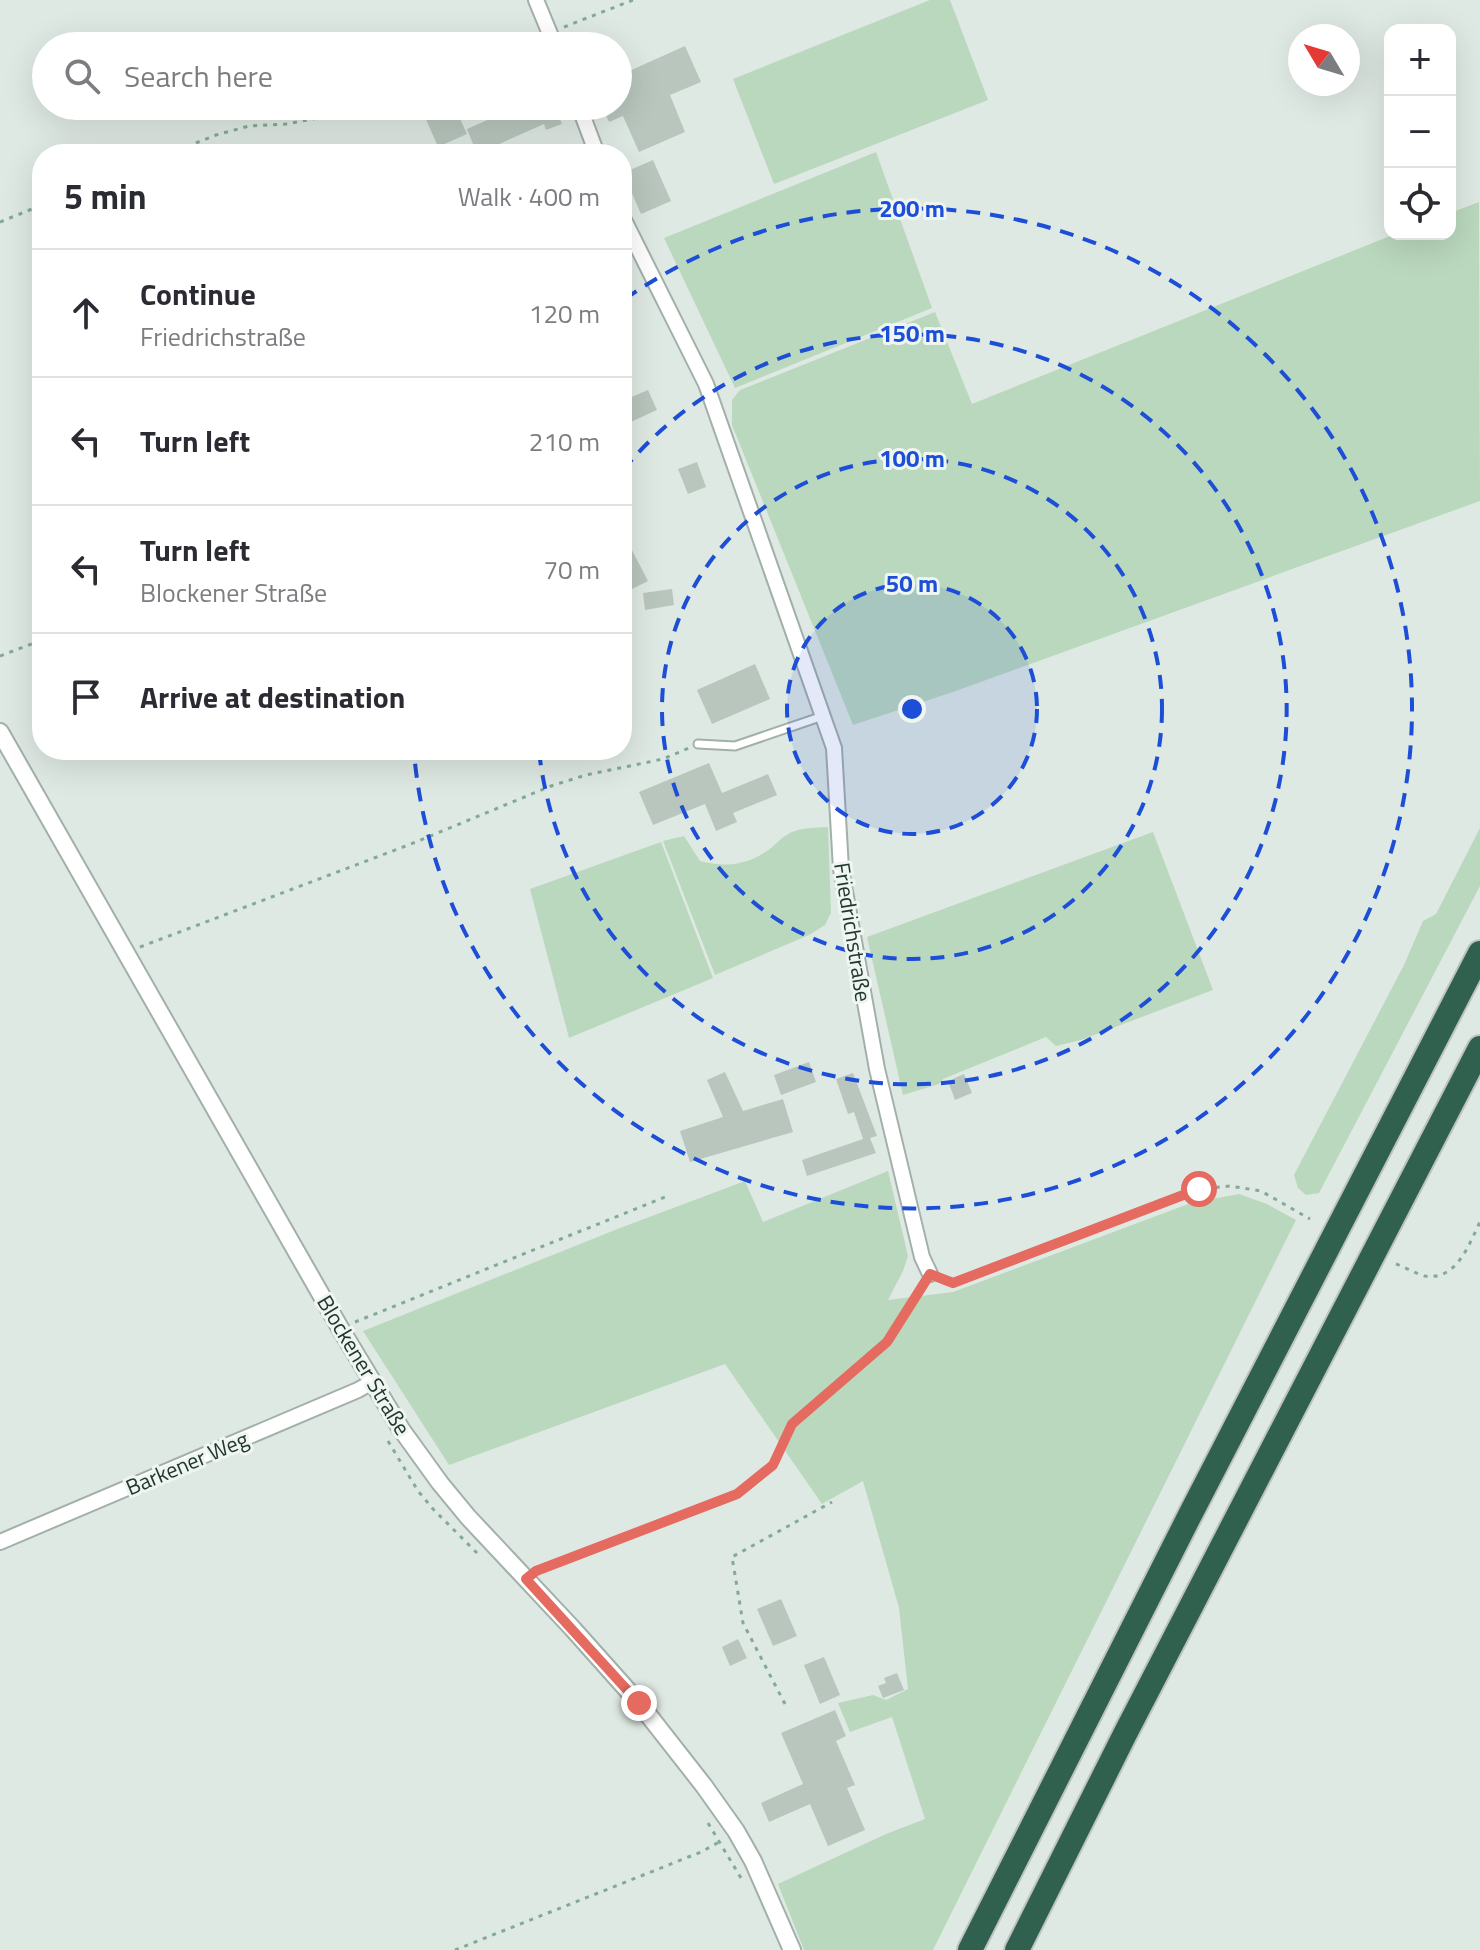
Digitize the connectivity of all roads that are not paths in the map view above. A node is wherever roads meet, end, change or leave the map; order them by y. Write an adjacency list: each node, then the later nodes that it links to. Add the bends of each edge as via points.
1 (536, 0): 2 (street)
2 (549, 32)
3 (584, 120): 4 (street)
4 (593, 144)
5 (632, 236): 6 (street, Friedrichstraße, via 706,384)
6 (823, 716): 8 (lane, via 735,746); 11 (street, Friedrichstraße, via 834,748 841,869 877,1069)
7 (0, 732): 12 (street, Blockener Straße)
8 (698, 744)
9 (1480, 953): 15 (highway)
10 (1480, 1048): 16 (highway)
11 (930, 1274)
12 (372, 1382): 13 (street, Barkener Weg); 14 (street, Blockener Straße, via 440,1483 639,1703 711,1796 753,1861)
13 (0, 1542)
14 (792, 1950)
15 (970, 1950)
16 (1017, 1950)

